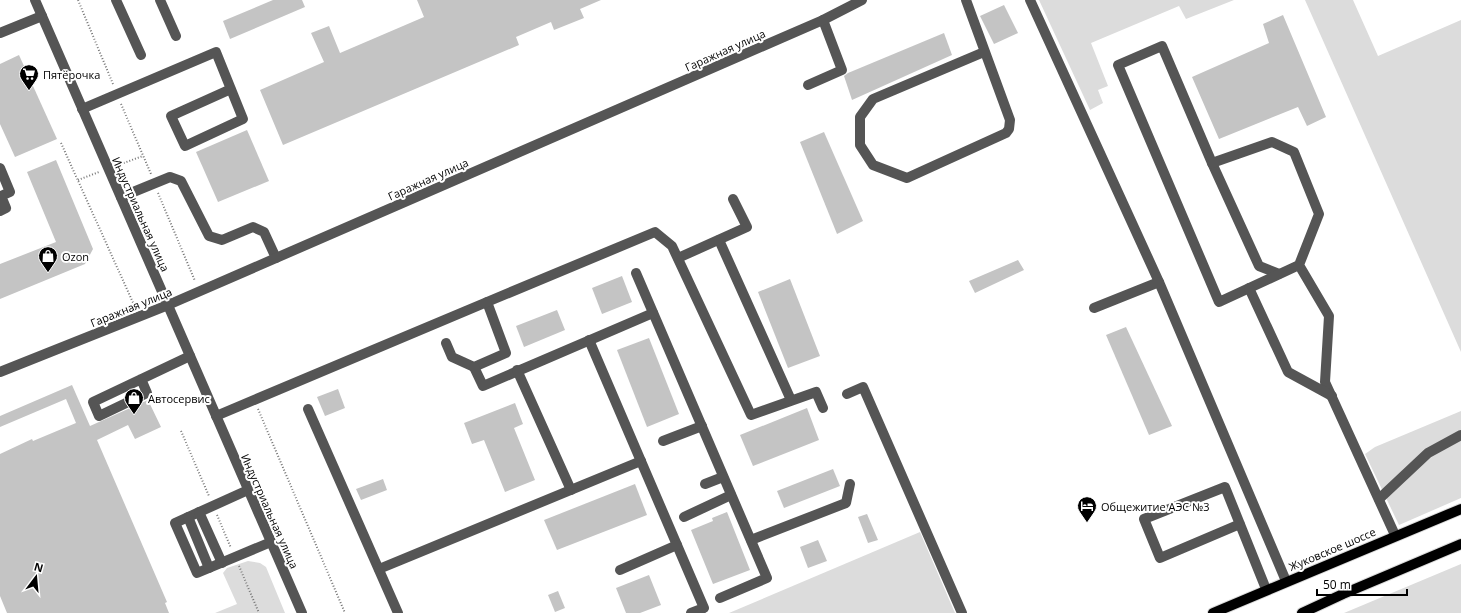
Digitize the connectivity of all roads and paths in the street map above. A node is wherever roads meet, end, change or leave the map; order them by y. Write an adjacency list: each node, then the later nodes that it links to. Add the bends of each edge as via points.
1 (35, 0): 8 (street, Индустриальная улица)
2 (78, 0): 16 (path)
3 (116, 0): 13 (street)
4 (160, 0): 11 (street)
5 (860, 0): 9 (street, Гаражная улица)
6 (966, 0): 12 (street)
7 (1030, 0): 31 (street)
8 (42, 16): 10 (street); 17 (street, Индустриальная улица)
9 (823, 20): 14 (street, via 842,70); 26 (street, Гаражная улица)
10 (0, 33)
11 (176, 36)
12 (984, 52): 12 (street, via 1010,120 1010,129 907,178 873,166 860,145 860,118 873,99)
13 (141, 55)
14 (808, 85)
15 (231, 89): 15 (street, via 243,119 185,146 172,116); 16 (street, via 216,52)
16 (117, 94): 17 (street); 21 (path)
17 (82, 109): 22 (street, Индустриальная улица)
18 (61, 143): 38 (path)
19 (1212, 163): 28 (street, via 1272,142 1294,152 1319,214); 30 (street, via 1259,266); 32 (street, via 1162,46 1118,65 1219,302)
20 (0, 168): 24 (street, via 10,192 1,196 6,208)
21 (154, 183): 22 (street); 26 (street, via 170,177 181,181 209,236 222,240 253,227 264,232); 33 (path)
22 (121, 197): 35 (street, Индустриальная улица)
23 (734, 199): 25 (street, via 747,227)
24 (0, 211)
25 (719, 240): 27 (street); 49 (street)
26 (276, 258): 33 (street, Гаражная улица)
27 (678, 258): 34 (street, via 672,246 654,232); 49 (street, via 751,415)
28 (1300, 265): 30 (street); 47 (street, via 1329,316 1325,382)
29 (636, 272): 37 (street)
30 (1279, 274): 32 (street)
31 (1159, 282): 36 (street); 79 (street)
32 (1249, 288): 47 (street, via 1288,372)
33 (199, 292): 35 (street, Гаражная улица)
34 (486, 302): 42 (street, via 506,353); 48 (street)
35 (168, 305): 38 (street, Гаражная улица); 41 (street, Индустриальная улица)
36 (1094, 308)
37 (653, 313): 39 (street); 53 (street)
38 (139, 317): 44 (street, Гаражная улица)
39 (589, 340): 43 (street); 57 (street)
40 (446, 343): 42 (street, via 452,357)
41 (190, 356): 45 (street, via 134,382 128,386 93,402 99,416 148,393); 52 (street, Индустриальная улица)
42 (474, 367): 43 (street, via 483,386)
43 (517, 370): 62 (street)
44 (0, 372)
45 (141, 379)
46 (848, 394): 87 (street, via 863,387)
47 (1332, 396): 64 (street)
48 (254, 400): 52 (street); 84 (path)
49 (791, 400): 50 (street, via 816,392)
50 (823, 408)
51 (308, 409): 77 (street)
52 (216, 416): 61 (street, Индустриальная улица)
53 (702, 426): 56 (street); 58 (street)
54 (181, 431): 65 (path)
55 (1461, 435): 64 (street, via 1428,453)
56 (663, 441)
57 (641, 461): 62 (street); 74 (street)
58 (723, 477): 59 (street); 63 (street)
59 (705, 484)
60 (850, 484): 71 (street, via 846,503)
61 (248, 490): 65 (street); 72 (street, Индустриальная улица)
62 (571, 490): 77 (street)
63 (731, 495): 68 (street); 71 (street)
64 (1379, 499): 70 (street)
65 (213, 506): 67 (street); 75 (path)
66 (1461, 509): 70 (main road, Жуковское шоссе)
67 (199, 512): 76 (street); 76 (street, via 175,523 197,573)
68 (684, 517)
69 (1240, 524): 80 (street, via 1160,558 1144,519 1225,487)
70 (1395, 535): 79 (main road, Жуковское шоссе)
71 (750, 540): 81 (street, via 767,578)
72 (271, 542): 75 (street); 83 (street, Индустриальная улица)
73 (1461, 544): 89 (main road)
74 (677, 545): 78 (street); 86 (street, via 704,608)
75 (235, 557): 76 (street); 82 (path)
76 (222, 563)
77 (379, 569): 85 (street)
78 (620, 570)
79 (1286, 581): 80 (main road, Жуковское шоссе)
80 (1266, 589): 88 (main road, Жуковское шоссе)
81 (720, 598)
82 (259, 613)
83 (302, 613)
84 (345, 613)
85 (398, 613)
86 (691, 613)
87 (962, 613)
88 (1213, 613)
89 (1302, 613)

